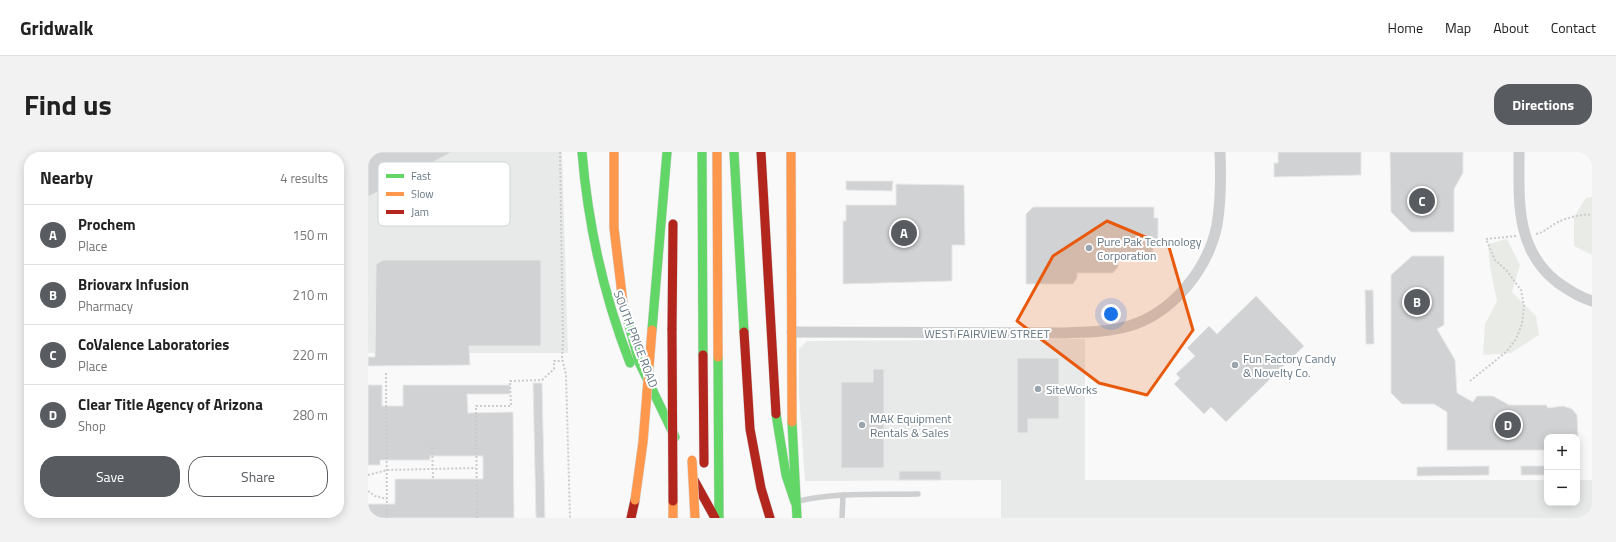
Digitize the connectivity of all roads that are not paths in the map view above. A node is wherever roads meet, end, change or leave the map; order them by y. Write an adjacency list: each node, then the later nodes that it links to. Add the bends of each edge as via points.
1 (582, 152): 16 (main road, SOUTH PRICE ROAD, via 589,223 600,274 625,351 637,381)
2 (614, 152): 19 (main road, via 614,241 624,306 644,375)
3 (668, 152): 21 (main road, bridge, via 643,442)
4 (673, 152): 12 (main road)
5 (702, 152): 24 (main road)
6 (716, 152): 26 (main road)
7 (734, 152): 27 (main road, via 750,429 761,488)
8 (761, 152): 20 (main road, via 778,426 786,476)
9 (791, 152): 15 (main road)
10 (1220, 152): 15 (street, WEST FAIRVIEW STREET, via 1221,194 1215,232 1201,266 1175,300 1134,324 1099,332)
11 (1519, 152): 14 (street, via 1522,227 1531,251 1545,273 1565,288)
12 (673, 198)
13 (673, 214): 22 (main road, bridge)
14 (1592, 301)
15 (792, 332): 20 (main road)
16 (687, 459): 19 (main road, SOUTH PRICE ROAD); 23 (main road, bridge)
17 (918, 494): 18 (lane)
18 (843, 496): 20 (lane, via 815,497); 29 (lane)
19 (704, 497): 25 (main road, SOUTH PRICE ROAD)
20 (795, 502): 28 (main road)
21 (631, 518)
22 (673, 518)
23 (695, 518)
24 (705, 518)
25 (715, 518)
26 (719, 518)
27 (770, 518)
28 (797, 518)
29 (842, 518)

